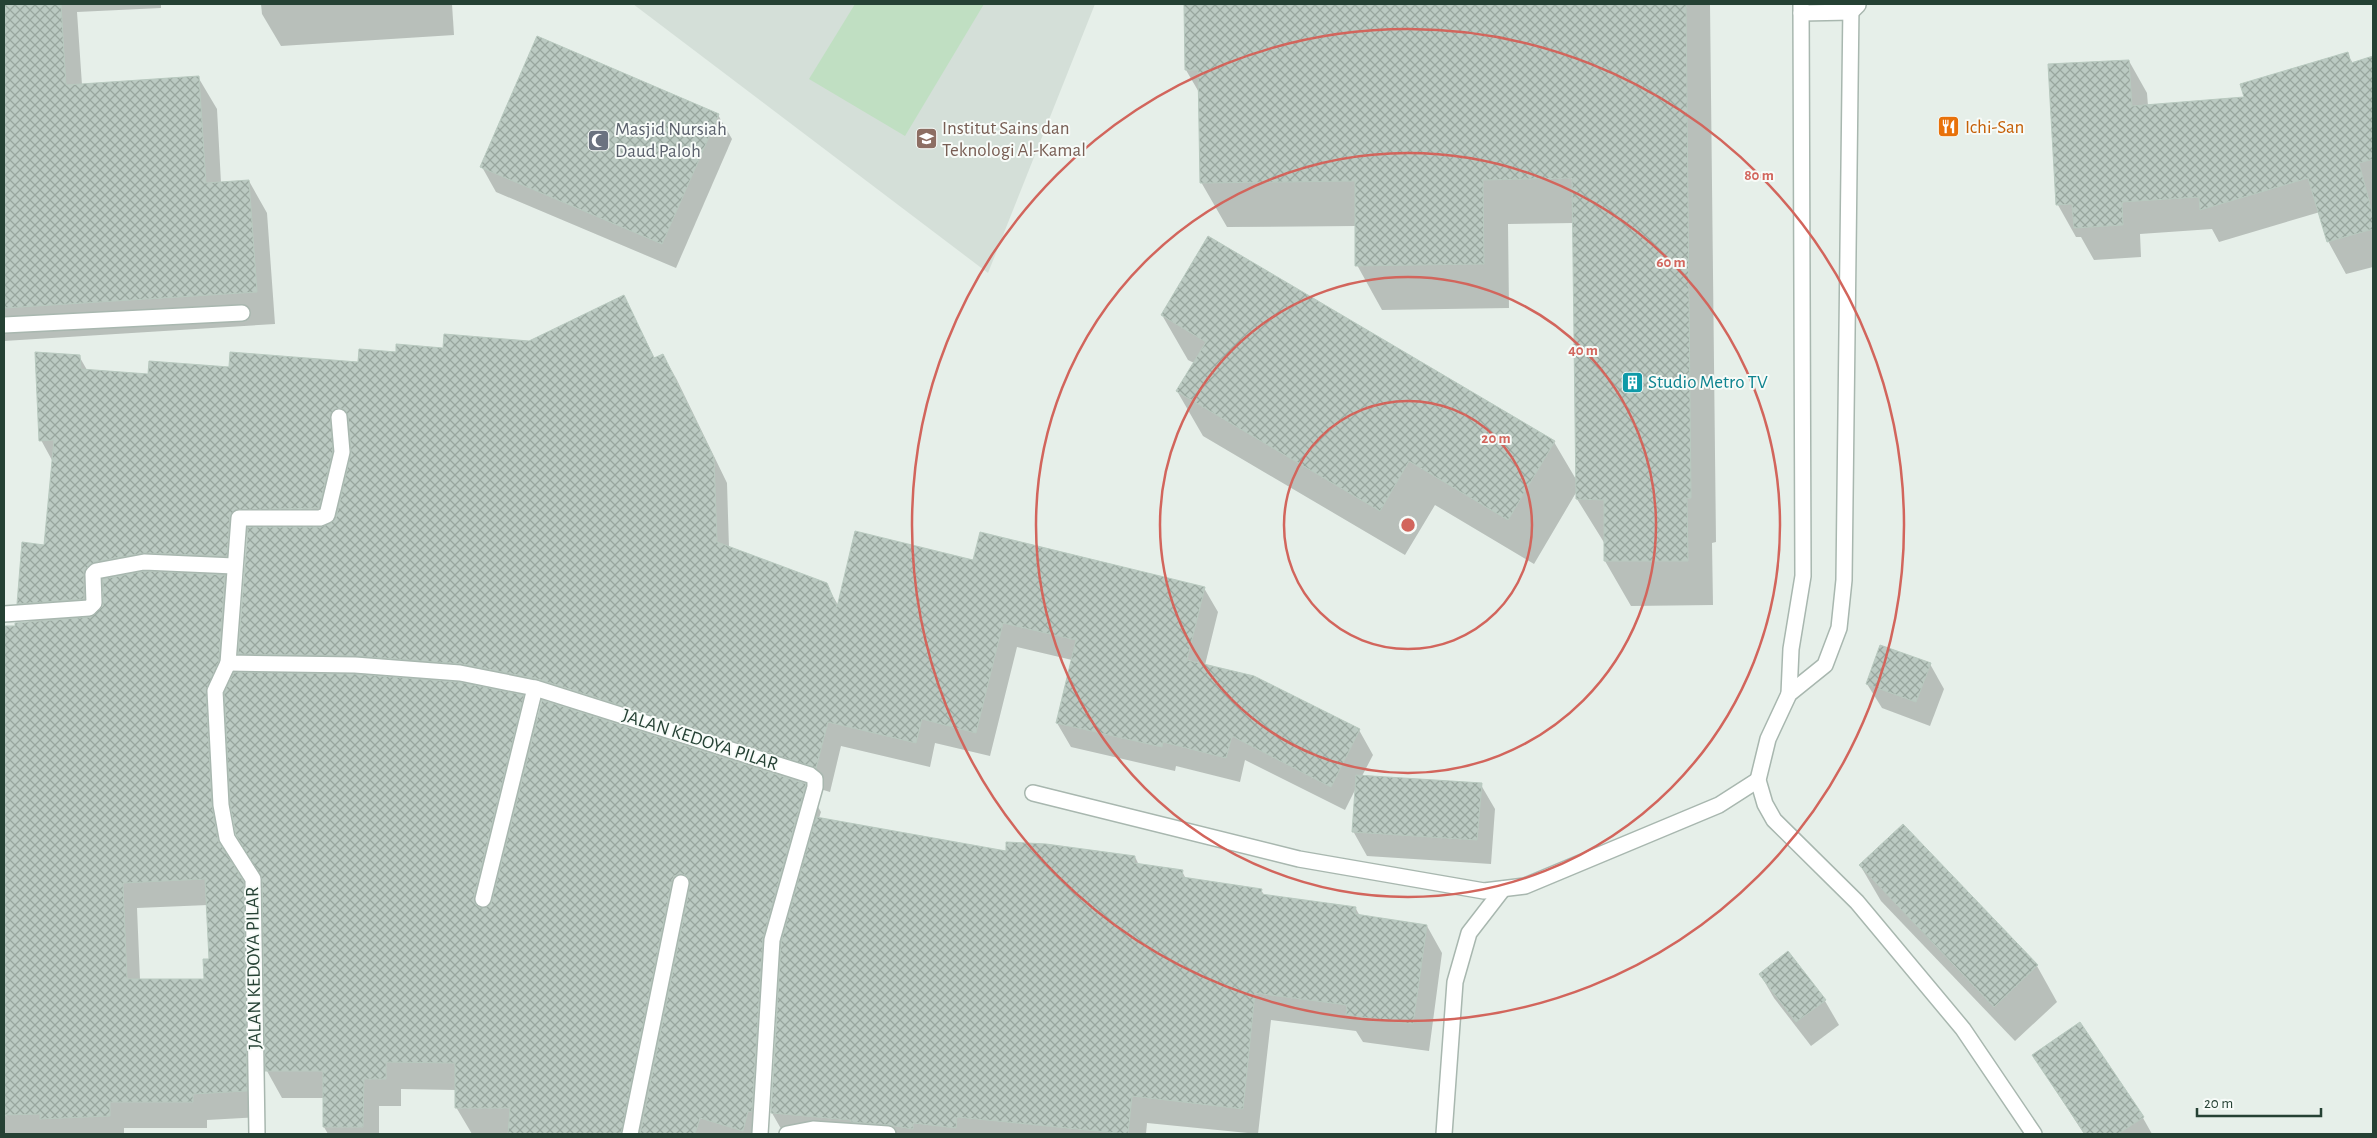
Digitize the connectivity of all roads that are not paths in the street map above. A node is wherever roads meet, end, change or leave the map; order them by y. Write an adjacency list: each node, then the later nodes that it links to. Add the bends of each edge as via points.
1 (1854, 7): 2 (street); 10 (street, via 1844,580 1839,628 1824,665)
2 (1801, 8): 10 (street, via 1803,576 1791,649)
3 (242, 313): 4 (street)
4 (4, 325)
5 (338, 417): 6 (street, JALAN KEDOYA PILAR, via 342,452 327,515 320,518 239,518)
6 (234, 566): 7 (street, via 144,562 96,571 93,574 94,603 89,608); 8 (street, JALAN KEDOYA PILAR)
7 (4, 614)
8 (228, 663): 9 (street, JALAN KEDOYA PILAR, via 354,665 460,673); 16 (street, JALAN KEDOYA PILAR, via 215,691 220,805 227,838 253,879)
9 (535, 688): 15 (street); 18 (street, JALAN KEDOYA PILAR, via 810,775 814,779 815,788 772,940)
10 (1789, 694): 11 (street, via 1768,739)
11 (1758, 780): 14 (street, via 1719,805 1525,886); 22 (street, via 1774,820 1858,902 1963,1029)
12 (1033, 793): 14 (street, via 1299,859 1462,888)
13 (681, 883): 17 (street)
14 (1504, 889): 21 (street, via 1469,933 1455,982)
15 (483, 899)
16 (257, 1134)
17 (630, 1134)
18 (760, 1134)
19 (787, 1134): 20 (street, via 813,1129)
20 (888, 1134)
21 (1444, 1134)
22 (2034, 1134)

